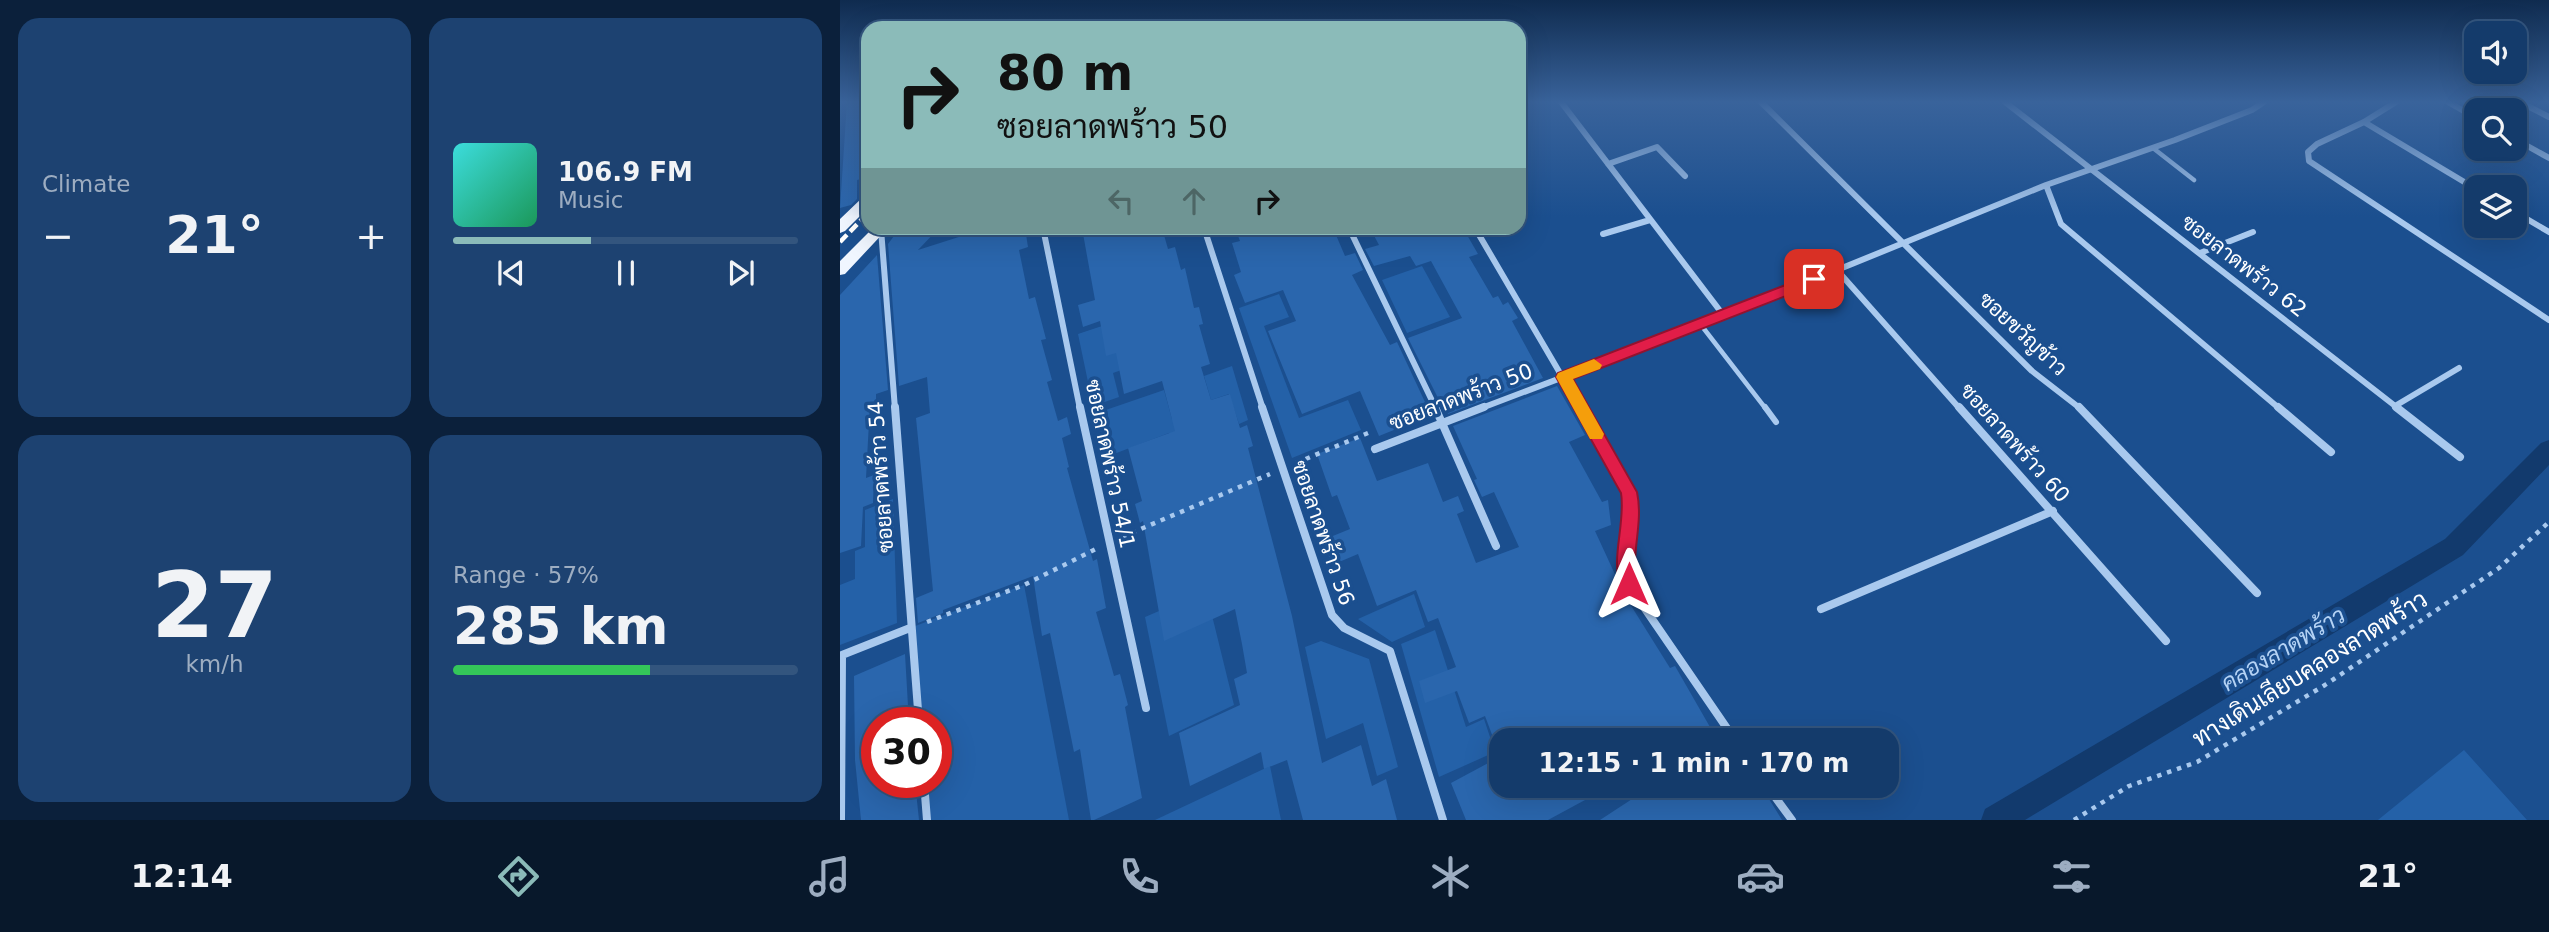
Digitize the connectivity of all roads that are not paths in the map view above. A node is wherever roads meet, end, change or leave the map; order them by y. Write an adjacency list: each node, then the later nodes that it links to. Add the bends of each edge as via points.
1 (1590, 140): 10 (street)
2 (1800, 140): 29 (street, ซอยขวัญข้าว)
3 (2053, 140): 11 (street, ซอยลาดพร้าว 62)
4 (2173, 140): 8 (street, ซอยลาดพร้าว 50)
5 (2325, 140): 34 (street, via 2308,152 2309,161 2322,172)
6 (2395, 140): 14 (street)
7 (2527, 146): 9 (street)
8 (2153, 148): 11 (street, ซอยลาดพร้าว 50); 13 (lane)
9 (2549, 158)
10 (1608, 164): 12 (street, via 1657,147); 18 (street)
11 (2093, 171): 15 (street, ซอยลาดพร้าว 50); 30 (street, ซอยลาดพร้าว 62)
12 (1685, 176)
13 (2194, 180)
14 (2464, 182)
15 (2046, 185): 29 (street, ซอยลาดพร้าว 50); 42 (street, via 2062,224)
16 (861, 207): 19 (main road)
17 (2527, 219): 21 (street)
18 (1650, 220): 22 (street); 33 (street)
19 (840, 229)
20 (2253, 232): 30 (street)
21 (2549, 232)
22 (1603, 234)
23 (874, 235): 31 (main road)
24 (882, 235): 48 (street, ซอยลาดพร้าว 54)
25 (1044, 235): 52 (street, ซอยลาดพร้าว 54/1)
26 (1206, 235): 58 (street, ซอยลาดพร้าว 56, via 1338,624 1391,651)
27 (1352, 235): 40 (street)
28 (1479, 235): 37 (street)
29 (1905, 244): 32 (street, ซอยลาดพร้าว 50); 46 (street, ซอยขวัญข้าว, via 2032,371 2085,412)
30 (2200, 253): 38 (street, ซอยลาดพร้าว 62)
31 (840, 270)
32 (1837, 270): 33 (street, ซอยลาดพร้าว 50); 44 (street, ซอยลาดพร้าว 60)
33 (1724, 316): 35 (street, ซอยลาดพร้าว 50)
34 (2549, 320)
35 (1701, 325): 37 (street, ซอยลาดพร้าว 50); 39 (lane)
36 (2459, 368): 38 (street)
37 (1563, 377): 40 (street, ซอยลาดพร้าว 50); 53 (street, via 1629,492 1629,584)
38 (2395, 406): 43 (street, ซอยลาดพร้าว 62)
39 (1776, 422)
40 (1443, 423): 41 (street, ซอยลาดพร้าว 50); 45 (street)
41 (1375, 449)
42 (2331, 452)
43 (2460, 457)
44 (2053, 512): 47 (street); 49 (street, ซอยลาดพร้าว 60)
45 (1496, 546)
46 (2257, 593)
47 (1821, 609)
48 (910, 628): 50 (street); 51 (street, ซอยลาดพร้าว 54)
49 (2166, 641)
50 (842, 655): 56 (street)
51 (917, 707)
52 (1146, 708)
53 (1727, 728)
54 (925, 798): 57 (street)
55 (1776, 798): 59 (street)
56 (841, 820)
57 (927, 820)
58 (1443, 820)
59 (1792, 820)

